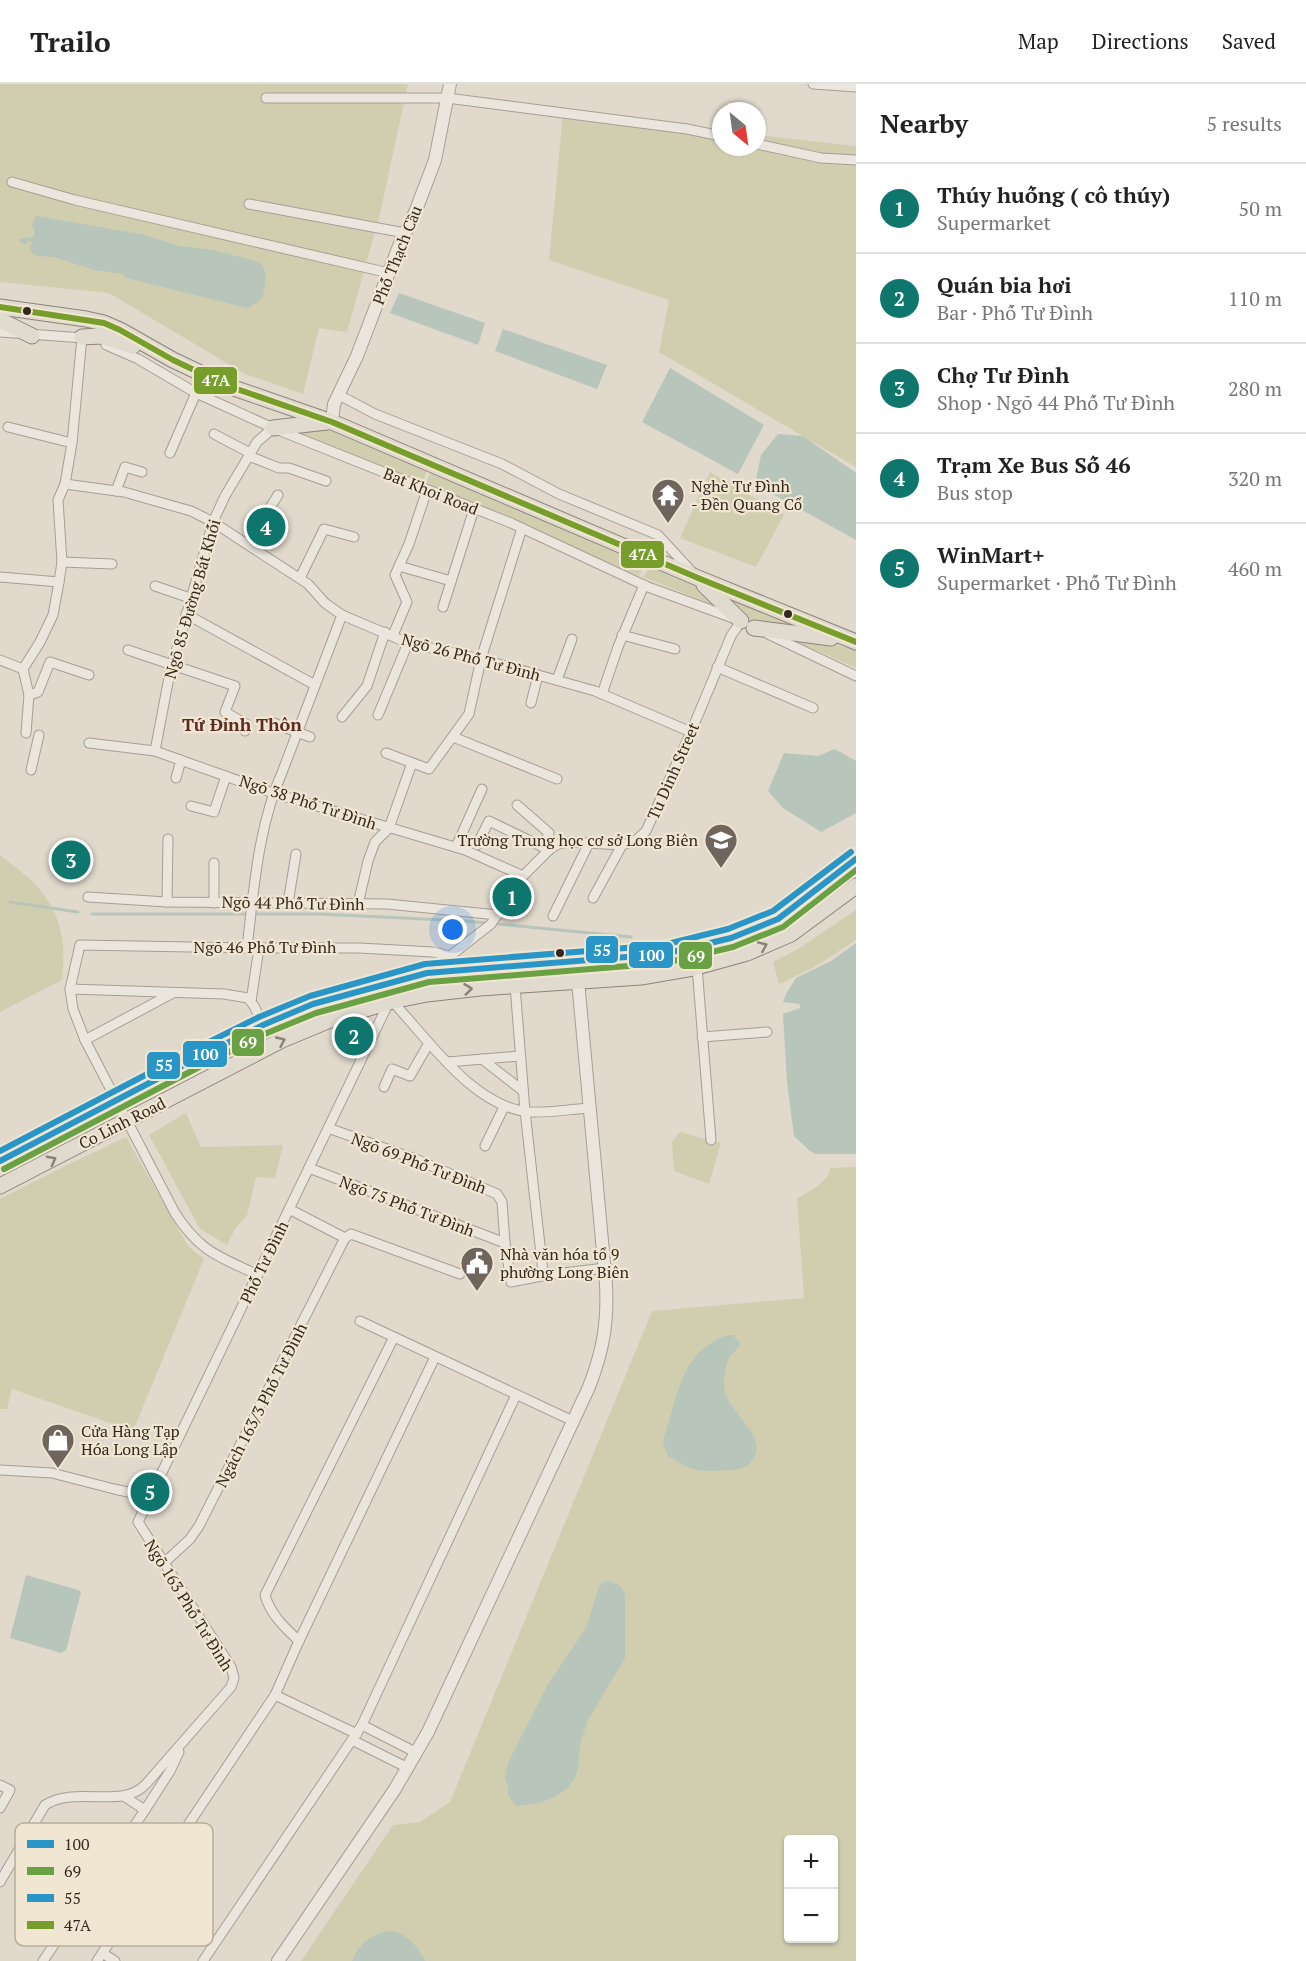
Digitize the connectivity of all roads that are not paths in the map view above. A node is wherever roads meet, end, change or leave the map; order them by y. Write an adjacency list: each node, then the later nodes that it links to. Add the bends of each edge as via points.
1 (450, 84): 5 (street, Phố Thạch Cầu)
2 (813, 84): 3 (street)
3 (856, 87)
4 (266, 98): 5 (street)
5 (447, 98): 6 (street); 11 (street, Phố Thạch Cầu, via 435,160)
6 (712, 134)
7 (766, 146): 8 (street, via 820,158)
8 (856, 160)
9 (12, 182): 12 (street)
10 (249, 204): 11 (street)
11 (405, 233): 12 (street, Phố Thạch Cầu)
12 (389, 273): 20 (street, Phố Thạch Cầu)
13 (0, 307): 18 (main road, via 104,323)
14 (0, 320): 16 (main road)
15 (0, 332): 16 (street, Bat Khoi Road)
16 (32, 336): 17 (street, Bat Khoi Road)
17 (82, 337): 18 (main road, via 116,339); 19 (street, Bat Khoi Road, via 138,359); 25 (street)
18 (173, 360): 21 (main road, via 228,386)
19 (196, 393): 23 (street, Bat Khoi Road); 26 (street)
20 (339, 395): 21 (street, Phố Thạch Cầu); 44 (street, via 658,535)
21 (332, 422): 23 (main road); 44 (main road)
22 (8, 427): 25 (street)
23 (273, 428): 27 (street, Ngõ 85 Đường Bát Khối); 31 (street, Bat Khoi Road)
24 (214, 434): 27 (street)
25 (72, 443): 30 (street)
26 (170, 453)
27 (250, 454): 29 (street, via 279,468); 35 (street, Ngõ 85 Đường Bát Khối)
28 (142, 472): 32 (street, via 125,467)
29 (326, 482)
30 (65, 484): 32 (street, Ngõ 26 Phố Tư Đình); 39 (street, via 58,500)
31 (428, 490): 34 (street, Bat Khoi Road); 41 (street)
32 (116, 491): 35 (street, Ngõ 26 Phố Tư Đình)
33 (278, 495): 38 (street)
34 (474, 509): 36 (street, Bat Khoi Road); 45 (street)
35 (213, 522): 38 (street, Ngõ 26 Phố Tư Đình); 49 (street, Ngõ 85 Đường Bát Khối)
36 (522, 528): 47 (street, Bat Khoi Road); 61 (street)
37 (354, 537): 43 (street, via 324,529)
38 (247, 544): 43 (street, Ngõ 26 Phố Tư Đình)
39 (62, 562): 40 (street); 46 (street)
40 (112, 564)
41 (399, 566): 45 (street); 54 (street, via 395,575 407,602)
42 (0, 577): 46 (street)
43 (300, 578): 52 (street, Ngõ 26 Phố Tư Đình)
44 (698, 578): 53 (main road); 57 (main road)
45 (451, 581): 50 (street)
46 (59, 582): 65 (street, via 53,615)
47 (644, 585): 53 (street, Bat Khoi Road); 55 (street)
48 (155, 586): 49 (street)
49 (190, 598): 51 (street, Ngõ 85 Đường Bát Khối)
50 (442, 607)
51 (186, 614): 63 (street, Ngõ 85 Đường Bát Khối); 70 (street)
52 (342, 615): 54 (street, Ngõ 26 Phố Tư Đình); 70 (street)
53 (747, 624): 57 (main road); 64 (street, Tu Dinh Street, via 731,636); 68 (street, Bat Khoi Road)
54 (389, 634): 58 (street, Ngõ 26 Phố Tư Đình); 76 (street, via 367,686)
55 (622, 635): 60 (street); 71 (street)
56 (572, 639): 69 (street)
57 (854, 641)
58 (408, 643): 61 (street, Ngõ 26 Phố Tư Đình); 75 (street)
59 (128, 650): 63 (street)
60 (675, 650)
61 (481, 659): 67 (street, Ngõ 26 Phố Tư Đình); 84 (street, via 469,714)
62 (0, 660): 65 (street)
63 (172, 664): 78 (street, via 235,686 225,712 246,724); 86 (street, Ngõ 85 Đường Bát Khối)
64 (717, 667): 74 (street); 79 (street, Tu Dinh Street)
65 (23, 669): 72 (street)
66 (89, 675): 72 (street, via 50,662 38,692)
67 (538, 675): 69 (street, Ngõ 26 Phố Tư Đình); 73 (street)
68 (856, 676)
69 (557, 680): 71 (street, Ngõ 26 Phố Tư Đình)
70 (315, 685): 81 (street)
71 (602, 694): 79 (street, Ngõ 26 Phố Tư Đình)
72 (29, 695): 80 (street)
73 (531, 703)
74 (813, 708)
75 (378, 716)
76 (342, 717)
77 (271, 722): 81 (street)
78 (245, 731)
79 (691, 732): 101 (street, Tu Dinh Street, via 646,831 635,841)
80 (26, 733)
81 (297, 733): 83 (street); 95 (street)
82 (39, 735): 90 (street)
83 (310, 737)
84 (453, 737): 89 (street, via 429,769); 93 (street)
85 (89, 743): 86 (street, Ngõ 38 Phố Tư Đình)
86 (155, 751): 88 (street, Ngõ 38 Phố Tư Đình)
87 (386, 753): 89 (street)
88 (181, 760): 91 (street, Ngõ 38 Phố Tư Đình); 92 (street)
89 (412, 763): 98 (street)
90 (31, 770)
91 (226, 776): 95 (street, Ngõ 38 Phố Tư Đình); 97 (street, via 214,812)
92 (176, 778)
93 (557, 779)
94 (482, 789): 103 (street)
95 (273, 793): 98 (street, Ngõ 38 Phố Tư Đình); 116 (street, via 260,844)
96 (517, 805): 104 (street, via 549,833)
97 (191, 806)
98 (389, 828): 103 (street, Ngõ 38 Phố Tư Đình); 115 (street, via 375,842)
99 (168, 839): 112 (street)
100 (589, 843): 101 (street); 104 (street, via 569,842); 117 (street)
101 (622, 845): 111 (street)
102 (477, 846): 104 (street, via 489,821)
103 (456, 847): 108 (street, Ngõ 38 Phố Tư Đình)
104 (546, 849): 108 (street)
105 (296, 854): 114 (street)
106 (856, 859): 122 (main road, Co Linh Road, via 800,904 754,930 689,949)
107 (214, 863): 113 (street)
108 (523, 876): 118 (street)
109 (856, 886): 123 (main road, Co Linh Road, one-way to 109, via 747,953 791,934)
110 (88, 897): 112 (street, Ngõ 44 Phố Tư Đình)
111 (593, 898)
112 (166, 902): 113 (street, Ngõ 44 Phố Tư Đình)
113 (214, 903): 116 (street, Ngõ 44 Phố Tư Đình)
114 (288, 903): 115 (street, Ngõ 44 Phố Tư Đình); 116 (street, Ngõ 44 Phố Tư Đình)
115 (358, 904): 118 (street, Ngõ 44 Phố Tư Đình, via 387,904)
116 (252, 906): 119 (street)
117 (553, 916)
118 (495, 919): 121 (street)
119 (247, 948): 120 (street, Ngõ 46 Phố Tư Đình); 128 (street, Ngõ 46 Phố Tư Đình, via 80,945)
120 (259, 948): 121 (street, Ngõ 46 Phố Tư Đình, via 369,948); 130 (street)
121 (450, 956): 124 (street)
122 (639, 957): 124 (main road, Co Linh Road); 125 (main road)
123 (697, 967): 125 (main road, Co Linh Road); 134 (street)
124 (427, 973): 132 (main road, Co Linh Road, via 313,1004)
125 (641, 977): 126 (main road, Co Linh Road)
126 (578, 981): 127 (main road, Co Linh Road); 144 (street)
127 (515, 986): 131 (main road, Co Linh Road, one-way to 127); 137 (street)
128 (70, 989): 129 (street); 135 (street, via 73,1010)
129 (173, 993): 130 (street, via 224,994); 135 (street)
130 (250, 1001): 132 (street)
131 (391, 1002): 136 (street); 146 (main road, Co Linh Road, one-way to 131, via 282,1040 330,1020); 147 (street, Phố Tư Đình)
132 (263, 1025): 142 (main road, Co Linh Road)
133 (767, 1032): 134 (street)
134 (702, 1037): 148 (street)
135 (86, 1040): 142 (street)
136 (429, 1043): 139 (street); 140 (street, via 410,1076 392,1069)
137 (520, 1056): 138 (street); 141 (street)
138 (482, 1059): 139 (street); 141 (street)
139 (447, 1062): 143 (street, via 465,1081)
140 (384, 1087)
141 (523, 1091): 145 (street)
142 (116, 1100): 146 (street); 150 (main road, Co Linh Road)
143 (504, 1107): 145 (street); 149 (street)
144 (590, 1108): 145 (street); 156 (street)
145 (525, 1111): 159 (street, via 543,1272)
146 (126, 1120): 152 (main road, Co Linh Road, one-way to 146); 158 (street, via 175,1213 191,1235 211,1253)
147 (328, 1128): 151 (street, Phố Tư Đình); 155 (street, Ngõ 69 Phố Tư Đình, via 490,1190 500,1197)
148 (711, 1140)
149 (485, 1146)
150 (0, 1161)
151 (309, 1168): 153 (street, Phố Tư Đình); 155 (street, Ngõ 75 Phố Tư Đình)
152 (0, 1186)
153 (289, 1209): 154 (street); 158 (street, Phố Tư Đình)
154 (345, 1238): 157 (street, via 351,1234); 168 (street, Ngách 163/3 Phố Tư Đình, via 199,1526)
155 (505, 1244): 159 (street, via 511,1282)
156 (604, 1268): 159 (street); 164 (street, via 604,1343)
157 (460, 1274)
158 (258, 1275): 166 (street, Phố Tư Đình)
159 (547, 1275)
160 (360, 1321): 161 (street)
161 (394, 1337): 162 (street); 169 (street, via 265,1595 284,1627)
162 (435, 1357): 163 (street); 169 (street)
163 (516, 1395): 164 (street); 171 (street)
164 (573, 1421): 174 (street)
165 (0, 1470): 166 (street, via 52,1473)
166 (151, 1497): 167 (street, Phố Tư Đình)
167 (138, 1522): 168 (street, Ngõ 163 Phố Tư Đình)
168 (164, 1563): 173 (street, Ngõ 163 Phố Tư Đình, via 231,1667 234,1678 229,1692)
169 (299, 1641): 170 (street)
170 (275, 1695): 172 (street); 182 (street)
171 (362, 1725): 172 (street); 174 (street)
172 (354, 1737): 175 (street); 191 (street)
173 (184, 1742): 177 (street, Ngõ 163 Phố Tư Đình, via 143,1788); 179 (street)
174 (417, 1753): 175 (street)
175 (408, 1768): 192 (street)
176 (0, 1785): 178 (street, via 10,1791)
177 (125, 1797): 179 (street); 180 (street, via 78,1796 48,1802)
178 (0, 1808)
179 (146, 1810): 181 (street)
180 (34, 1823)
181 (137, 1823)
182 (190, 1823)
183 (15, 1856): 185 (street)
184 (0, 1859): 185 (street)
185 (10, 1865): 186 (street)
186 (0, 1882)
187 (53, 1946): 189 (street)
188 (100, 1957): 190 (street)
189 (43, 1961)
190 (116, 1961)
191 (203, 1961)
192 (278, 1961)

